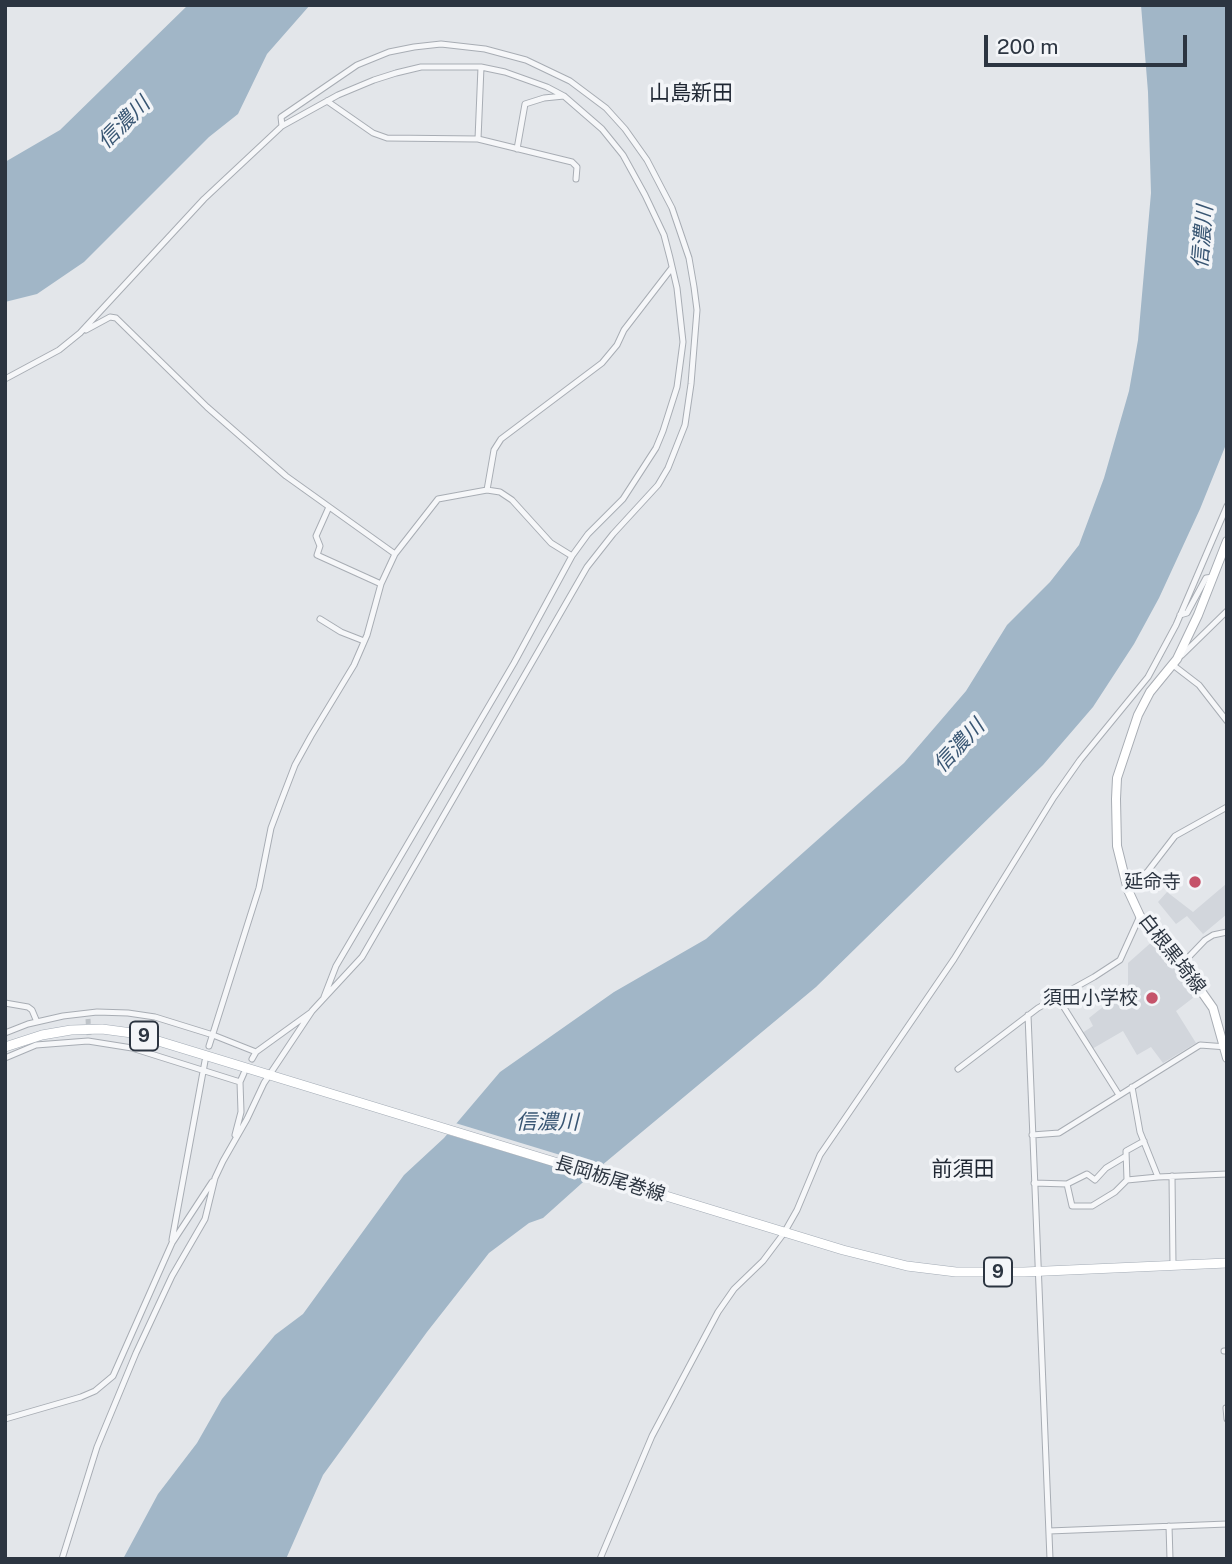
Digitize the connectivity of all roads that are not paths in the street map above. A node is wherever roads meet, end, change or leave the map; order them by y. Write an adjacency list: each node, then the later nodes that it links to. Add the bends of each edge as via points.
1 (481, 67): 2 (street); 3 (street, via 421,67 374,80); 5 (street)
2 (564, 96): 6 (street, via 525,104); 8 (street, via 602,129 623,155 664,235)
3 (327, 101): 4 (street); 5 (street, via 387,138)
4 (282, 126): 9 (street, via 204,199); 31 (street, via 281,117 357,65 405,48 461,46 548,69 606,108 646,160 680,229 696,310 685,425 668,468 587,567 362,957)
5 (478, 139): 6 (street)
6 (517, 149): 7 (street, via 572,162 577,167)
7 (576, 179)
8 (671, 269): 11 (street, via 602,363 501,439 494,450); 16 (street, via 683,342 667,421 639,477)
9 (80, 333): 10 (street, via 59,350); 13 (street, via 116,318 207,407)
10 (5, 379)
11 (487, 490): 15 (street, via 438,499); 16 (street, via 512,500 551,543)
12 (1227, 506): 20 (street)
13 (329, 507): 15 (street); 18 (street, via 316,536 317,555)
14 (1227, 541): 17 (main road, 白根黒埼線)
15 (395, 554): 18 (street)
16 (572, 556): 31 (street, via 336,966)
17 (1213, 577): 20 (street, via 1206,578 1187,613); 23 (main road, 白根黒埼線)
18 (381, 584): 22 (street)
19 (1226, 613): 23 (street)
20 (1180, 615): 64 (street, via 1148,677 1069,774 954,959 835,1131)
21 (320, 619): 22 (street)
22 (364, 642): 37 (street, via 295,765 280,804)
23 (1175, 662): 24 (street); 26 (main road, 白根黒埼線, via 1138,715 1117,778 1116,837)
24 (1227, 721)
25 (1226, 809): 26 (street, via 1175,836)
26 (1128, 890): 27 (main road, 白根黒埼線)
27 (1140, 916): 29 (main road, 白根黒埼線); 30 (street, via 1120,960)
28 (1227, 932): 29 (street, via 1205,940)
29 (1182, 964): 40 (main road, 白根黒埼線, via 1213,1008)
30 (1058, 998): 34 (street); 52 (street)
31 (323, 1000): 33 (street)
32 (5, 1003): 35 (street, via 28,1007)
33 (312, 1011): 41 (street); 49 (street)
34 (1028, 1015): 46 (street); 53 (street)
35 (37, 1022): 36 (street); 37 (street, via 128,1013)
36 (5, 1033)
37 (213, 1035): 38 (street); 41 (street)
38 (209, 1046)
39 (5, 1047): 49 (main road, 長岡栃尾巻線 / 9, via 54,1032 102,1029 142,1036)
40 (1225, 1047): 43 (main road, 白根黒埼線); 51 (street, via 1200,1045)
41 (256, 1052): 44 (street)
42 (5, 1058): 47 (street, via 36,1045 89,1038)
43 (1227, 1058)
44 (253, 1059)
45 (205, 1061): 47 (street)
46 (958, 1069)
47 (202, 1070): 50 (street); 65 (street)
48 (244, 1073): 50 (street)
49 (269, 1074): 55 (street); 64 (main road, 長岡栃尾巻線 / 9)
50 (240, 1082): 55 (street, via 241,1112)
51 (1132, 1087): 52 (street); 54 (street)
52 (1119, 1095): 53 (street, via 1059,1133)
53 (1032, 1135): 62 (street)
54 (1144, 1141): 56 (street, via 1126,1151); 59 (street)
55 (233, 1143): 60 (street)
56 (1126, 1156): 61 (street); 63 (street, via 1095,1180 1087,1174)
57 (1227, 1174): 58 (street)
58 (1172, 1176): 59 (street); 67 (street)
59 (1158, 1177): 61 (street)
60 (215, 1178): 65 (street); 75 (street, via 205,1219 135,1353 97,1447)
61 (1127, 1180): 63 (street, via 1092,1206 1072,1206)
62 (1034, 1183): 63 (street); 68 (street)
63 (1067, 1184)
64 (784, 1233): 68 (main road, 長岡栃尾巻線 / 9, via 927,1269); 76 (street, via 718,1312 652,1436)
65 (172, 1243): 70 (street, via 106,1384 81,1397)
66 (1227, 1263): 67 (main road, 長岡栃尾巻線 / 9)
67 (1174, 1265): 68 (main road, 長岡栃尾巻線 / 9)
68 (1037, 1271): 74 (street)
69 (1226, 1408): 71 (street)
70 (5, 1419)
71 (1227, 1419)
72 (1227, 1524): 73 (street)
73 (1169, 1526): 74 (street); 78 (street)
74 (1049, 1531): 77 (street)
75 (62, 1559)
76 (600, 1559)
77 (1050, 1559)
78 (1170, 1559)

